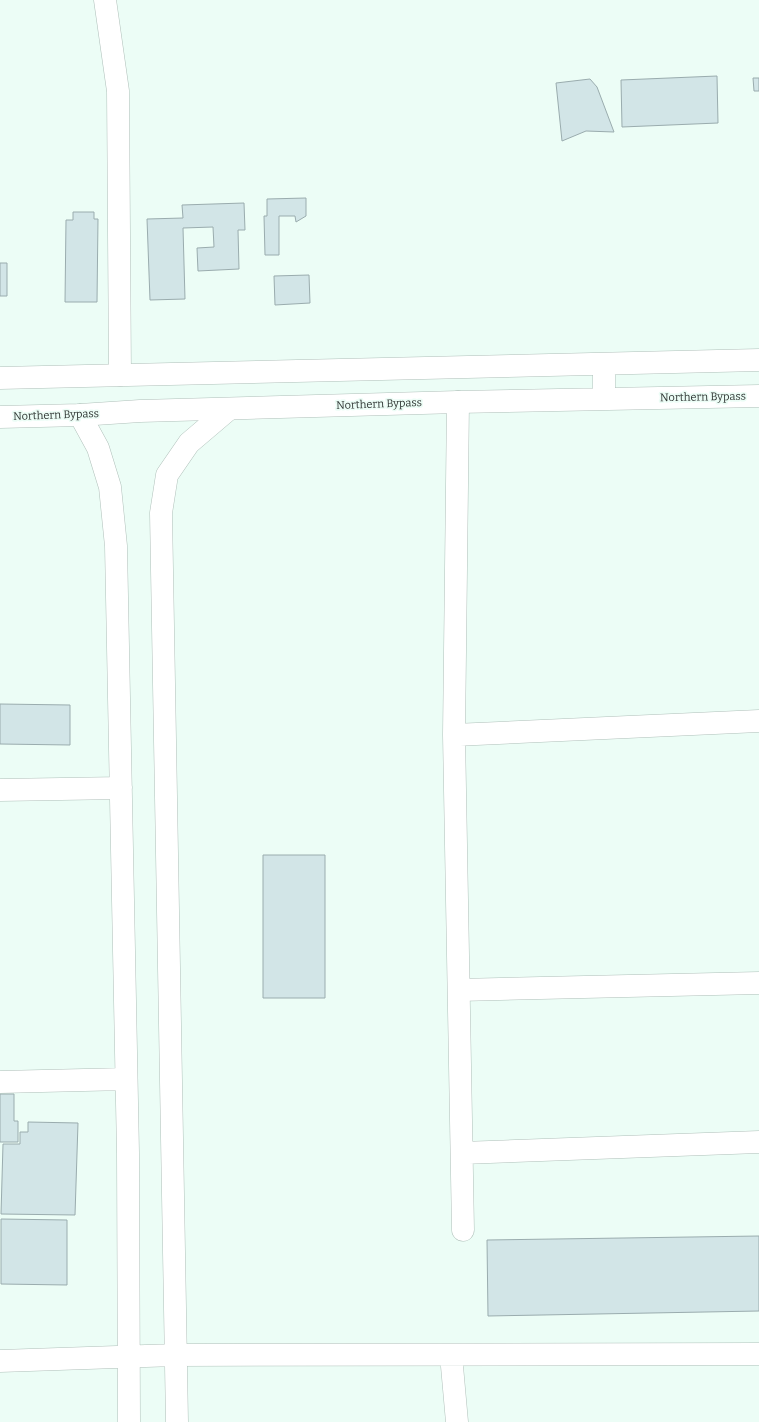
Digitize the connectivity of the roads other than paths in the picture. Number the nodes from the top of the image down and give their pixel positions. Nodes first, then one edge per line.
1 (105, 0) edge
2 (759, 360) edge
3 (604, 364) junction
4 (120, 375) junction
5 (0, 378) edge
6 (759, 396) edge
7 (604, 399) junction
8 (458, 402) junction
9 (229, 409) junction
10 (80, 415) junction
11 (0, 417) edge
12 (759, 721) edge
13 (454, 735) junction
14 (121, 788) junction
15 (0, 790) edge
16 (759, 984) edge
17 (459, 990) junction
18 (126, 1079) junction
19 (0, 1082) edge
20 (759, 1142) edge
21 (462, 1153) junction
22 (463, 1230) dead end
23 (759, 1354) edge
24 (175, 1355) junction
25 (451, 1355) junction
26 (129, 1358) junction
27 (0, 1361) edge
28 (129, 1422) edge
29 (177, 1422) edge
30 (457, 1422) edge

1 - 4 street
2 - 3 street
3 - 4 street
3 - 7 street
4 - 5 street
6 - 7 street, Northern Bypass
7 - 8 street, Northern Bypass
8 - 9 street, Northern Bypass
8 - 13 street
9 - 10 street, Northern Bypass
9 - 24 street
10 - 11 street, Northern Bypass
10 - 14 street
12 - 13 street
13 - 17 street
14 - 15 street
14 - 18 street
16 - 17 street
17 - 21 street
18 - 19 street
18 - 26 street
20 - 21 street
21 - 22 street
23 - 25 street
24 - 25 street
24 - 26 street
24 - 29 street
25 - 30 street
26 - 27 street
26 - 28 street

